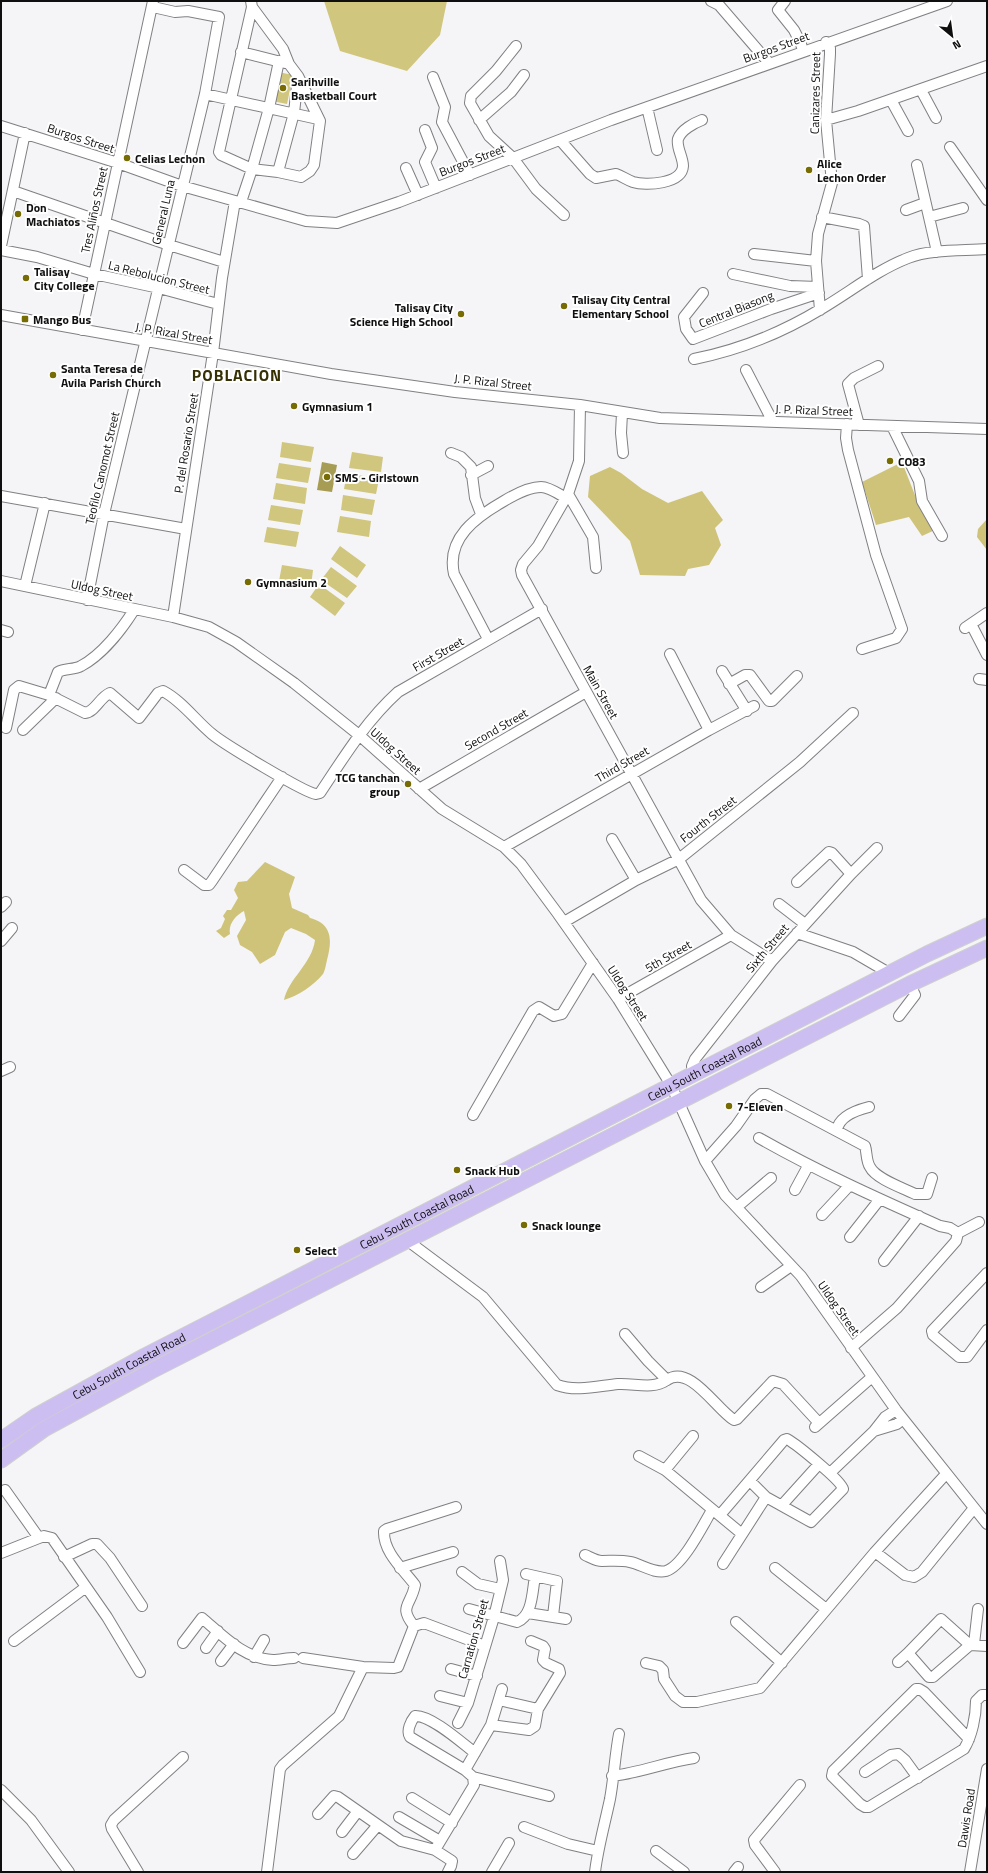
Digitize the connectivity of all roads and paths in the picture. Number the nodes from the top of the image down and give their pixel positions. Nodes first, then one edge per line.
1 (711, 1) edge
2 (785, 1) edge
3 (947, 1) edge
4 (153, 4) edge
5 (252, 4) edge
6 (826, 42) junction
7 (516, 46) dead end
8 (803, 51) junction
9 (241, 52) junction
10 (279, 61) junction
11 (769, 63) junction
12 (289, 64) junction
13 (987, 66) edge
14 (524, 75) dead end
15 (298, 76) junction
16 (433, 77) dead end
17 (921, 90) junction
18 (205, 94) junction
19 (230, 99) junction
20 (891, 100) junction
21 (647, 107) junction
22 (269, 108) junction
23 (294, 113) junction
24 (936, 118) dead end
25 (318, 119) junction
26 (479, 120) junction
27 (702, 120) dead end
28 (826, 120) junction
29 (1, 126) edge
30 (425, 130) dead end
31 (908, 132) dead end
32 (25, 133) junction
33 (560, 140) junction
34 (950, 147) dead end
35 (657, 150) dead end
36 (513, 158) junction
37 (118, 163) junction
38 (917, 165) dead end
39 (406, 168) dead end
40 (252, 170) junction
41 (278, 172) junction
42 (470, 175) junction
43 (182, 186) junction
44 (436, 188) junction
45 (12, 190) junction
46 (418, 195) junction
47 (987, 200) edge
48 (238, 201) junction
49 (925, 203) junction
50 (964, 208) dead end
51 (906, 210) dead end
52 (564, 215) dead end
53 (822, 217) junction
54 (929, 217) junction
55 (104, 223) junction
56 (169, 245) junction
57 (1, 246) edge
58 (987, 249) edge
59 (1, 250) edge
60 (937, 252) junction
61 (754, 254) dead end
62 (816, 260) junction
63 (224, 262) junction
64 (94, 274) junction
65 (733, 274) dead end
66 (868, 280) junction
67 (159, 288) junction
68 (819, 290) junction
69 (702, 292) dead end
70 (218, 304) junction
71 (820, 310) junction
72 (1, 315) edge
73 (82, 330) junction
74 (146, 342) junction
75 (213, 353) junction
76 (694, 359) dead end
77 (878, 366) dead end
78 (746, 370) dead end
79 (580, 405) junction
80 (622, 413) junction
81 (772, 422) junction
82 (847, 424) junction
83 (859, 425) junction
84 (892, 426) junction
85 (987, 429) edge
86 (451, 453) dead end
87 (623, 453) dead end
88 (488, 466) dead end
89 (471, 475) junction
90 (1, 496) edge
91 (567, 496) junction
92 (45, 503) junction
93 (104, 514) junction
94 (481, 514) junction
95 (186, 529) junction
96 (942, 536) dead end
97 (596, 568) dead end
98 (1, 581) edge
99 (26, 586) junction
100 (87, 600) junction
101 (542, 609) junction
102 (134, 610) junction
103 (987, 613) edge
104 (173, 617) junction
105 (488, 640) junction
106 (862, 649) dead end
107 (670, 654) dead end
108 (987, 655) edge
109 (722, 671) dead end
110 (797, 676) dead end
111 (728, 684) junction
112 (586, 692) junction
113 (53, 697) junction
114 (853, 713) dead end
115 (6, 728) dead end
116 (23, 730) dead end
117 (709, 730) junction
118 (359, 735) junction
119 (632, 773) junction
120 (282, 777) junction
121 (419, 789) junction
122 (612, 839) dead end
123 (504, 847) junction
124 (877, 848) dead end
125 (679, 859) junction
126 (184, 870) dead end
127 (851, 874) junction
128 (636, 880) junction
129 (797, 882) dead end
130 (779, 904) dead end
131 (564, 922) junction
132 (805, 924) junction
133 (987, 926) edge
134 (12, 928) dead end
135 (797, 933) junction
136 (731, 935) junction
137 (1, 941) edge
138 (987, 948) edge
139 (772, 961) junction
140 (593, 963) junction
141 (889, 973) junction
142 (910, 984) junction
143 (618, 999) junction
144 (899, 1016) dead end
145 (693, 1074) junction
146 (671, 1085) junction
147 (679, 1101) junction
148 (869, 1107) dead end
149 (473, 1115) dead end
150 (837, 1130) junction
151 (759, 1138) dead end
152 (705, 1161) junction
153 (808, 1166) junction
154 (771, 1178) dead end
155 (932, 1178) dead end
156 (849, 1186) junction
157 (795, 1190) dead end
158 (880, 1199) junction
159 (737, 1207) junction
160 (822, 1216) dead end
161 (919, 1216) junction
162 (979, 1222) dead end
163 (958, 1233) junction
164 (850, 1237) dead end
165 (408, 1241) junction
166 (884, 1261) dead end
167 (791, 1266) junction
168 (987, 1273) edge
169 (761, 1286) dead end
170 (987, 1330) edge
171 (625, 1334) dead end
172 (851, 1348) junction
173 (872, 1376) junction
174 (667, 1380) junction
175 (896, 1410) junction
176 (903, 1419) junction
177 (874, 1431) junction
178 (693, 1436) dead end
179 (1, 1440) edge
180 (639, 1456) dead end
181 (1, 1460) edge
182 (819, 1464) junction
183 (665, 1470) junction
184 (830, 1473) junction
185 (946, 1474) junction
186 (750, 1481) junction
187 (5, 1490) dead end
188 (766, 1496) junction
189 (782, 1505) junction
190 (456, 1508) dead end
191 (974, 1508) junction
192 (716, 1513) junction
193 (987, 1524) edge
194 (742, 1534) junction
195 (40, 1538) junction
196 (453, 1552) dead end
197 (875, 1552) junction
198 (1, 1553) edge
199 (585, 1555) dead end
200 (64, 1557) junction
201 (500, 1561) dead end
202 (723, 1564) dead end
203 (400, 1568) junction
204 (775, 1568) dead end
205 (462, 1572) dead end
206 (86, 1587) junction
207 (500, 1590) junction
208 (142, 1606) dead end
209 (469, 1609) dead end
210 (826, 1609) junction
211 (978, 1609) dead end
212 (528, 1612) junction
213 (553, 1616) junction
214 (494, 1617) junction
215 (566, 1619) dead end
216 (736, 1622) dead end
217 (414, 1626) junction
218 (218, 1631) junction
219 (264, 1640) dead end
220 (14, 1641) dead end
221 (531, 1641) dead end
222 (183, 1643) dead end
223 (234, 1644) junction
224 (972, 1645) junction
225 (485, 1646) junction
226 (987, 1646) edge
227 (206, 1648) dead end
228 (908, 1653) junction
229 (254, 1657) junction
230 (220, 1661) dead end
231 (898, 1662) dead end
232 (646, 1663) dead end
233 (782, 1663) junction
234 (363, 1667) junction
235 (451, 1670) dead end
236 (140, 1672) dead end
237 (477, 1676) junction
238 (502, 1689) dead end
239 (987, 1695) edge
240 (440, 1696) dead end
241 (499, 1700) junction
242 (468, 1703) junction
243 (538, 1709) junction
244 (458, 1723) dead end
245 (491, 1725) junction
246 (619, 1734) dead end
247 (969, 1739) junction
248 (475, 1753) junction
249 (183, 1757) dead end
250 (694, 1758) dead end
251 (987, 1769) edge
252 (465, 1770) junction
253 (865, 1772) dead end
254 (612, 1776) junction
255 (918, 1778) junction
256 (474, 1781) junction
257 (800, 1785) dead end
258 (1, 1790) edge
259 (549, 1796) dead end
260 (412, 1798) dead end
261 (358, 1811) junction
262 (318, 1814) dead end
263 (399, 1817) dead end
264 (452, 1823) junction
265 (378, 1825) junction
266 (524, 1827) dead end
267 (342, 1832) dead end
268 (509, 1843) dead end
269 (438, 1846) junction
270 (598, 1851) junction
271 (656, 1851) dead end
272 (353, 1854) dead end
273 (69, 1872) edge
274 (138, 1872) edge
275 (267, 1872) edge
276 (448, 1872) edge
277 (492, 1872) edge
278 (595, 1872) edge
279 (684, 1872) edge
280 (775, 1872) edge
281 (970, 1872) edge

1 - 11 street
2 - 8 street
3 - 6 street, Burgos Street
4 - 18 street, General Luna
4 - 37 street, Tres Aliños Street
5 - 9 street
5 - 12 street
6 - 8 street, Burgos Street
6 - 28 street, Canizares Street
7 - 26 street
8 - 11 street, Burgos Street
9 - 10 street
9 - 19 street
10 - 12 street
10 - 22 street, P. del Rosario Street
11 - 21 street, Burgos Street
12 - 15 street
13 - 17 street
14 - 26 street
15 - 23 street
15 - 25 street
16 - 42 street
17 - 20 street
17 - 24 street
18 - 19 street
18 - 43 street, General Luna
19 - 22 street
19 - 40 street
20 - 28 street
20 - 31 street
21 - 33 street, Burgos Street
21 - 35 street
22 - 23 street
22 - 40 street, P. del Rosario Street
23 - 25 street
23 - 41 street
25 - 41 street
26 - 36 street
27 - 33 street
28 - 53 street, Canizares Street
29 - 32 street, Burgos Street
30 - 44 street
32 - 37 street, Burgos Street
32 - 45 street
33 - 36 street, Burgos Street
34 - 47 street
36 - 42 street, Burgos Street
36 - 52 street
37 - 43 street, Burgos Street
37 - 55 street, Tres Aliños Street
38 - 49 street
39 - 46 street
40 - 41 street
40 - 48 street, P. del Rosario Street
42 - 44 street, Burgos Street
43 - 48 street, Burgos Street
43 - 56 street, General Luna
44 - 46 street, Burgos Street
45 - 55 street
45 - 57 street
46 - 48 street, Burgos Street
48 - 63 street, P. del Rosario Street
49 - 51 street
49 - 54 street
50 - 54 street
53 - 62 street, Canizares Street
53 - 66 street
54 - 60 street
55 - 56 street
55 - 64 street, Tres Aliños Street
56 - 63 street
56 - 67 street, General Luna
58 - 60 street
59 - 64 street, La Rebolucion Street
60 - 66 street
61 - 62 street
62 - 68 street, Canizares Street
63 - 70 street, P. del Rosario Street
64 - 67 street, La Rebolucion Street
64 - 73 street, Tres Aliños Street
65 - 68 street
66 - 71 street
67 - 70 street, La Rebolucion Street
67 - 74 street, General Luna
68 - 69 street, Central Biasong
68 - 71 street, Canizares Street
70 - 75 street, P. del Rosario Street
71 - 76 street
72 - 73 street, J. P. Rizal Street
73 - 74 street, J. P. Rizal Street
74 - 75 street, J. P. Rizal Street
74 - 93 street, Teofilo Canomot Street
75 - 79 street, J. P. Rizal Street
75 - 95 street, P. del Rosario Street
77 - 83 street
78 - 81 street
79 - 80 street, J. P. Rizal Street
79 - 91 street, Main Street
80 - 81 street, J. P. Rizal Street
80 - 87 street
81 - 82 street, J. P. Rizal Street
82 - 83 street, J. P. Rizal Street
82 - 106 street
83 - 84 street, J. P. Rizal Street
84 - 85 street, J. P. Rizal Street
84 - 96 street
86 - 89 street
88 - 89 street
89 - 94 street
90 - 92 street
91 - 94 street
91 - 97 street
91 - 101 street, Main Street
92 - 93 street
92 - 99 street
93 - 95 street
93 - 100 street, Teofilo Canomot Street
94 - 105 street
95 - 104 street, P. del Rosario Street
98 - 99 street, Uldog Street
99 - 100 street, Uldog Street
100 - 102 street, Uldog Street
101 - 105 street, First Street
101 - 112 street, Main Street
102 - 104 street, Uldog Street
102 - 113 street
103 - 108 street
104 - 118 street, Uldog Street
105 - 118 street, First Street
107 - 117 street
109 - 111 street
110 - 111 street
111 - 117 street, Third Street
112 - 119 street, Main Street
112 - 121 street, Second Street
113 - 115 street
113 - 116 street
113 - 120 street, First Street
114 - 125 street, Fourth Street
117 - 119 street, Third Street
118 - 120 street, First Street
118 - 121 street, Uldog Street
119 - 123 street, Third Street
119 - 125 street, Main Street
120 - 126 street
121 - 123 street, Uldog Street
122 - 128 street
123 - 131 street, Uldog Street
124 - 127 street, Sixth Street
125 - 128 street, Fourth Street
125 - 136 street, Main Street
127 - 129 street
127 - 132 street, Sixth Street
128 - 131 street, Fourth Street
130 - 132 street
131 - 140 street, Uldog Street
132 - 135 street, Sixth Street
133 - 141 highway, Cebu South Coastal Road
134 - 137 street
135 - 139 street, Sixth Street
135 - 141 street
136 - 139 street, Main Street
136 - 143 street, 5th Street
138 - 142 highway, Cebu South Coastal Road
139 - 145 street, Sixth Street
140 - 143 street, Uldog Street
140 - 149 street
141 - 145 highway, Cebu South Coastal Road
142 - 144 street
142 - 147 highway, Cebu South Coastal Road
143 - 146 street, Uldog Street
145 - 146 highway, Cebu South Coastal Road
146 - 147 street, Uldog Street
146 - 179 highway, Cebu South Coastal Road
147 - 152 street, Uldog Street
147 - 165 highway, Cebu South Coastal Road
148 - 150 street
150 - 152 street
150 - 155 street
151 - 153 street
152 - 159 street, Uldog Street
153 - 156 street
153 - 157 street
154 - 159 street
156 - 158 street
156 - 160 street
158 - 161 street
158 - 164 street
159 - 167 street, Uldog Street
161 - 163 street
161 - 166 street
162 - 163 street
163 - 172 street
165 - 174 street
165 - 181 highway, Cebu South Coastal Road
167 - 169 street
167 - 172 street, Uldog Street
168 - 170 street
171 - 174 street
172 - 173 street, Uldog Street
173 - 174 street
173 - 175 street, Uldog Street
175 - 176 street, Uldog Street
175 - 177 street
176 - 177 street
176 - 185 street, Uldog Street
177 - 184 street
178 - 183 street
180 - 183 street
182 - 184 street
182 - 186 street
182 - 189 street
183 - 192 street
184 - 189 street
185 - 191 street, Uldog Street
185 - 197 street
186 - 188 street
186 - 192 street
187 - 195 street
188 - 189 street
188 - 194 street
190 - 203 street
191 - 193 street, Uldog Street
191 - 197 street
192 - 194 street
192 - 199 street
194 - 202 street
195 - 198 street
195 - 200 street
196 - 203 street
197 - 210 street
200 - 206 street
200 - 208 street
201 - 207 street, Carnation Street
203 - 217 street
204 - 210 street
205 - 207 street
206 - 220 street
206 - 236 street
207 - 214 street, Carnation Street
209 - 214 street
210 - 233 street
211 - 224 street
212 - 213 street
212 - 213 street
212 - 214 street
213 - 215 street
214 - 225 street, Carnation Street
216 - 233 street
217 - 225 street
217 - 234 street
218 - 222 street
218 - 223 street
218 - 227 street
219 - 229 street
221 - 243 street
223 - 229 street
223 - 230 street
224 - 226 street
224 - 228 street
224 - 228 street
225 - 237 street, Carnation Street
228 - 231 street
229 - 234 street
232 - 233 street
234 - 275 street
235 - 237 street
237 - 242 street, Carnation Street
238 - 241 street
239 - 247 street
240 - 242 street
241 - 243 street
241 - 245 street
242 - 244 street, Carnation Street
243 - 245 street
245 - 248 street
246 - 254 street
247 - 255 street
247 - 255 street
248 - 252 street
248 - 252 street
249 - 274 street
250 - 254 street
251 - 281 street, Dawis Road
252 - 256 street
253 - 255 street
254 - 270 street
256 - 259 street
256 - 264 street
257 - 280 street
258 - 273 street
260 - 264 street
261 - 262 street
261 - 265 street
261 - 267 street
263 - 269 street
264 - 269 street
265 - 269 street
265 - 272 street
266 - 270 street
268 - 277 street
269 - 276 street
270 - 278 street
271 - 279 street

